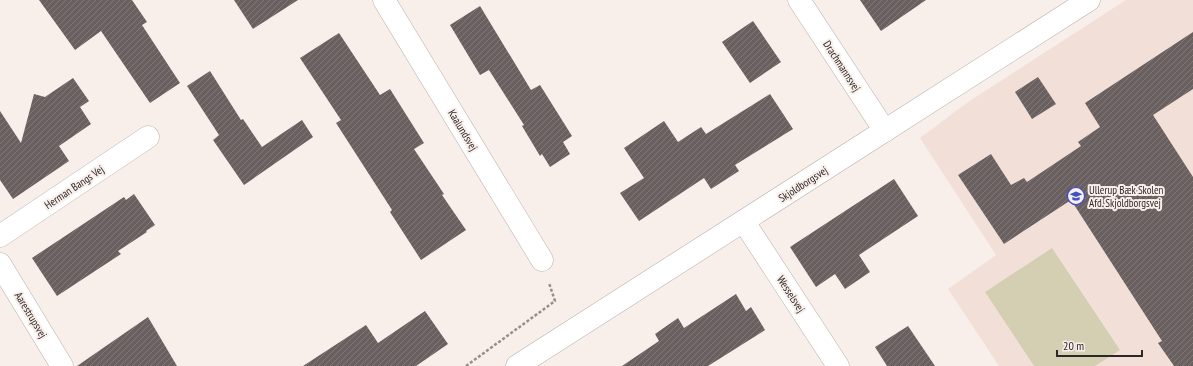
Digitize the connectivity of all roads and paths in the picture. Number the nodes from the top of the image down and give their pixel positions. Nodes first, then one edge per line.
1 (384, 0) edge
2 (799, 0) edge
3 (1089, 0) edge
4 (885, 131) junction
5 (148, 137) dead end
6 (744, 222) junction
7 (0, 236) edge
8 (542, 260) dead end
9 (0, 264) edge
10 (555, 301) dead end
11 (62, 366) edge
12 (466, 366) edge
13 (517, 366) edge
14 (838, 366) edge

1 - 8 street, Kaalundsvej
2 - 4 street, Drachmannsvej
3 - 4 street, Skjoldborgsvej
4 - 6 street, Skjoldborgsvej
5 - 7 street, Herman Bangs Vej
6 - 13 street, Skjoldborgsvej
6 - 14 street, Wesselsvej
9 - 11 street, Aarestrupsvej
10 - 12 path

